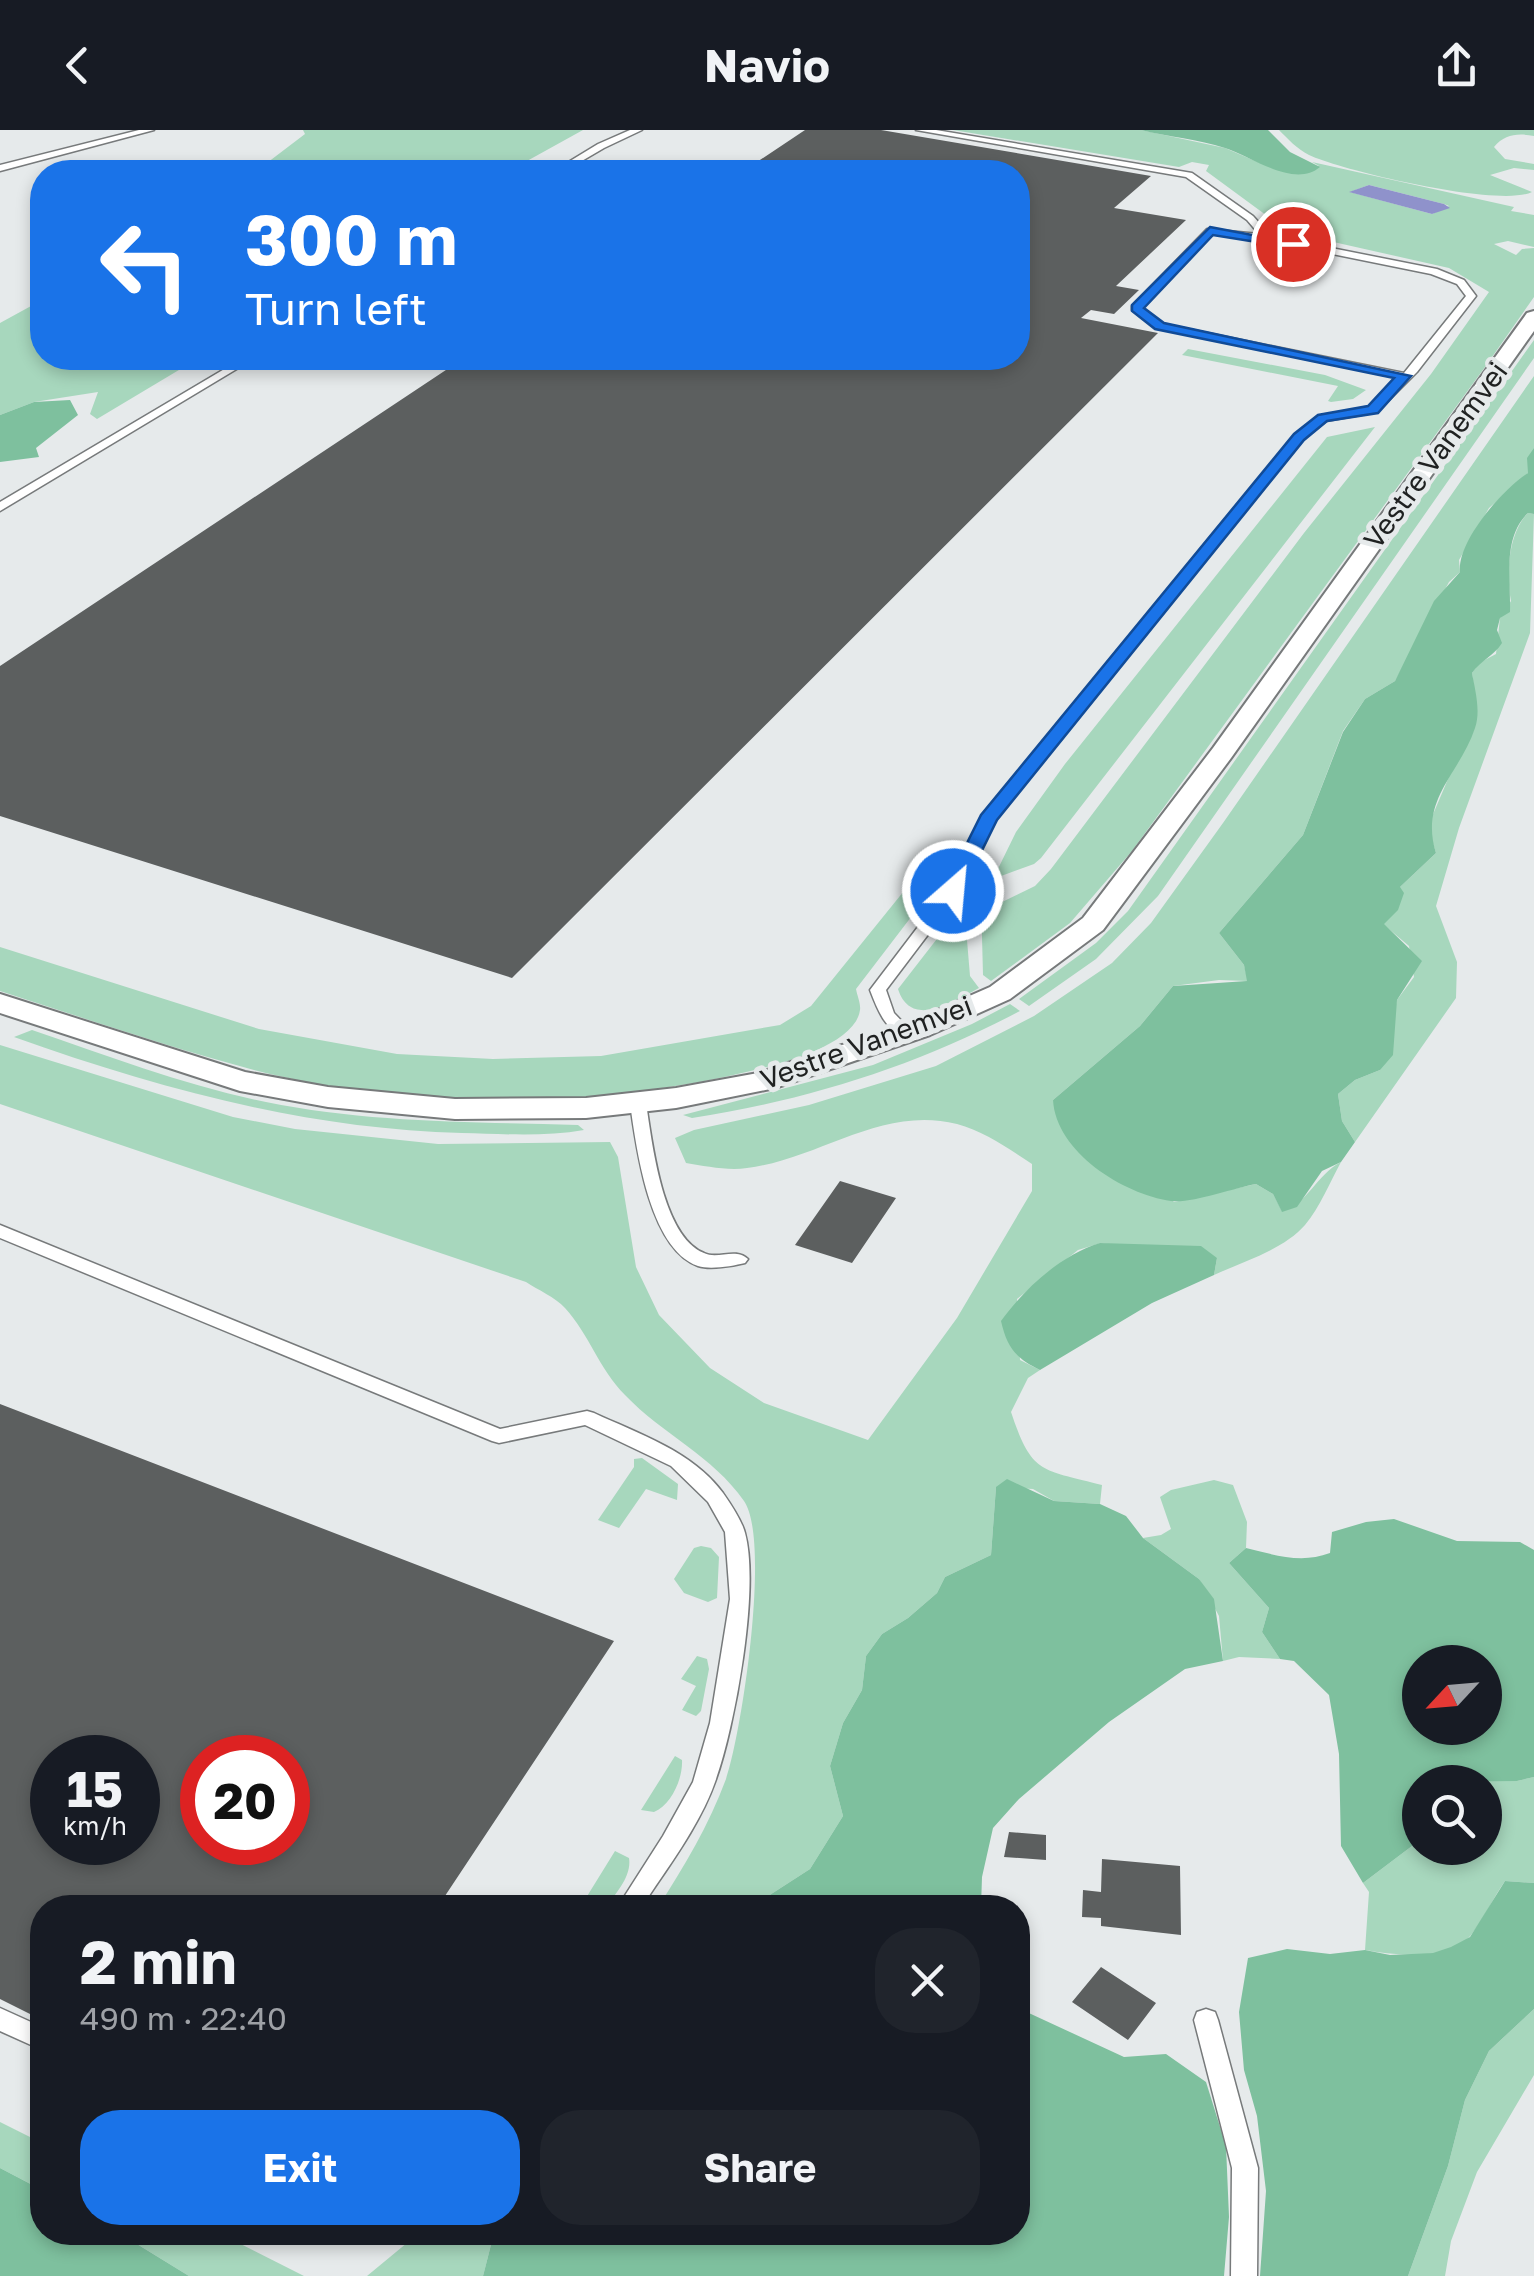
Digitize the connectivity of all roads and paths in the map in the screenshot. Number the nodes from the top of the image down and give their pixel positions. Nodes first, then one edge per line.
1 (150, 130) edge
2 (638, 130) edge
3 (920, 130) edge
4 (30, 160) edge
5 (32, 160) edge
6 (577, 160) edge
7 (0, 168) edge
8 (1268, 238) junction
9 (1534, 317) edge
10 (230, 370) edge
11 (1404, 376) junction
12 (0, 506) edge
13 (0, 1004) edge
14 (906, 1034) junction
15 (638, 1103) junction
16 (0, 1231) edge
17 (739, 1259) dead end
18 (637, 1895) edge
19 (0, 2018) edge
20 (1206, 2020) dead end
21 (30, 2034) edge
22 (1244, 2276) edge

1 - 5 lane
2 - 6 lane
3 - 8 lane
4 - 7 lane
8 - 11 lane
8 - 11 lane
9 - 14 street, Vestre Vanemvei
10 - 12 lane
11 - 14 lane
13 - 15 street, Vestre Vanemvei
14 - 15 street, Vestre Vanemvei
15 - 17 lane
16 - 18 lane
19 - 21 lane
20 - 22 lane

